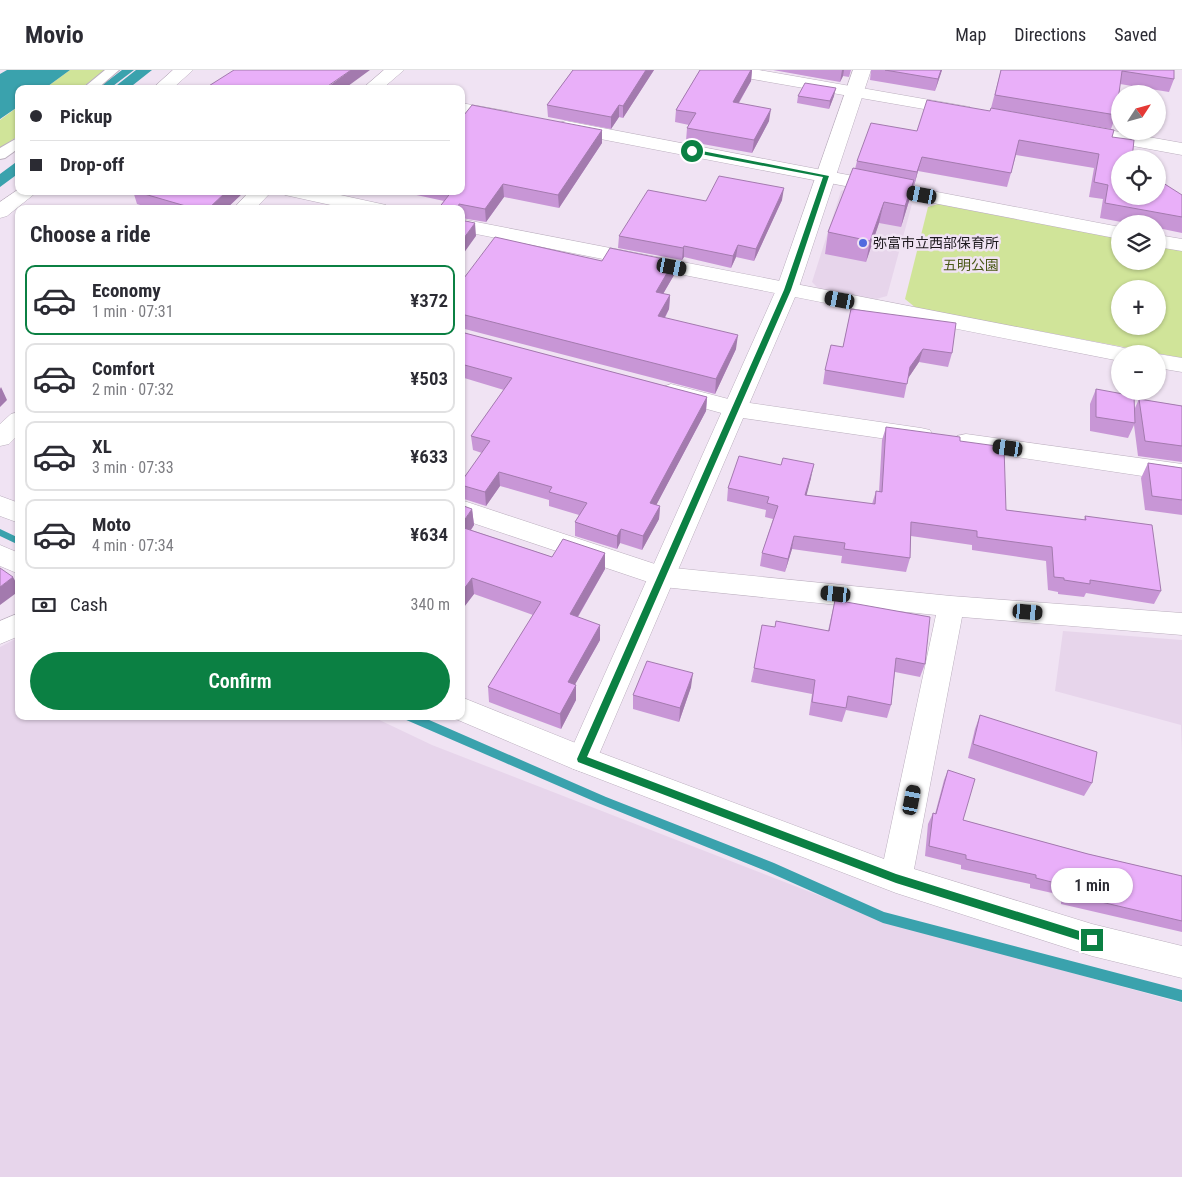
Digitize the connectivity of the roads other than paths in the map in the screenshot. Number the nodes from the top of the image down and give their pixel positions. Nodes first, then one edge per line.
1 (113, 70) edge
2 (184, 70) edge
3 (395, 70) edge
4 (729, 70) edge
5 (862, 70) edge
6 (93, 85) edge
7 (166, 85) edge
8 (376, 85) edge
9 (854, 92) junction
10 (465, 109) edge
11 (980, 113) edge
12 (519, 118) edge
13 (548, 124) edge
14 (1057, 127) edge
15 (15, 144) edge
16 (1182, 148) edge
17 (0, 155) edge
18 (826, 176) junction
19 (23, 195) edge
20 (258, 195) edge
21 (311, 195) edge
22 (248, 205) edge
23 (360, 205) edge
24 (0, 212) edge
25 (465, 226) edge
26 (1111, 231) edge
27 (1166, 243) edge
28 (1182, 246) edge
29 (787, 290) junction
30 (1111, 352) edge
31 (1166, 363) edge
32 (1182, 366) edge
33 (651, 387) edge
34 (736, 409) junction
35 (15, 424) edge
36 (0, 438) edge
37 (1182, 473) edge
38 (0, 505) edge
39 (465, 510) edge
40 (15, 512) edge
41 (0, 555) edge
42 (15, 562) edge
43 (663, 577) junction
44 (951, 606) junction
45 (1182, 624) edge
46 (15, 626) edge
47 (0, 633) edge
48 (465, 710) edge
49 (582, 759) junction
50 (896, 878) junction
51 (1182, 962) edge

1 - 6 lane
2 - 7 street
3 - 8 street
4 - 9 street
5 - 9 street
9 - 11 street
9 - 18 street
10 - 12 street
13 - 18 street
14 - 16 street
15 - 17 lane
18 - 26 street
18 - 29 street
19 - 24 street
20 - 22 street
21 - 23 street
25 - 29 street
27 - 28 street
29 - 30 street
29 - 34 street
31 - 32 street
33 - 34 street
34 - 37 street
34 - 43 street
35 - 36 street
38 - 40 street
39 - 43 street
41 - 42 street
43 - 44 street
43 - 49 street
44 - 45 street
44 - 50 street
46 - 47 street
48 - 49 street
49 - 50 street
50 - 51 street

